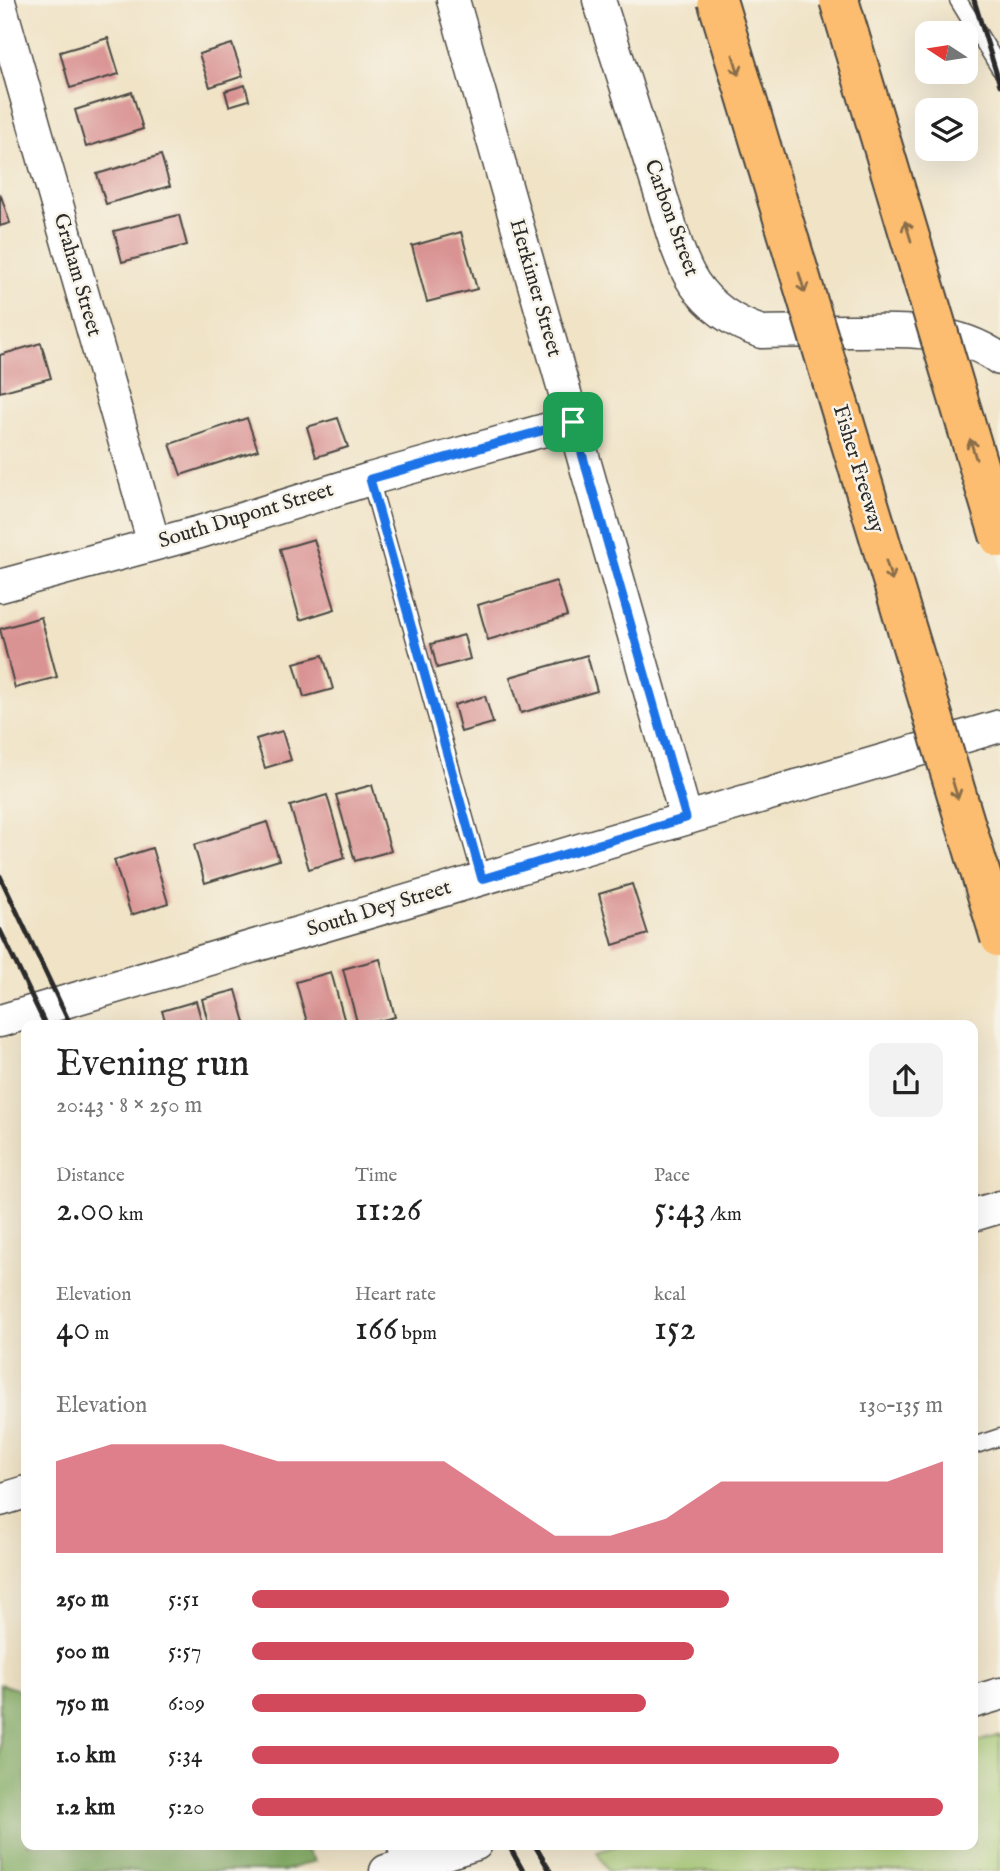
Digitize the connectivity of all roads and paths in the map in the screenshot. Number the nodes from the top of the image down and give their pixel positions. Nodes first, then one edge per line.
1 (453, 0) edge
2 (599, 0) edge
3 (717, 0) edge
4 (839, 0) edge
5 (958, 0) edge
6 (0, 5) edge
7 (1000, 69) edge
8 (1000, 359) edge
9 (573, 422) junction
10 (370, 479) junction
11 (1000, 538) edge
12 (154, 544) junction
13 (0, 586) edge
14 (1000, 726) edge
15 (686, 818) junction
16 (482, 879) junction
17 (1000, 938) edge
18 (0, 1021) edge
19 (1000, 1207) edge
20 (978, 1214) edge
21 (1000, 1437) edge
22 (978, 1444) edge
23 (21, 1494) edge
24 (0, 1500) edge
25 (1000, 1694) edge
26 (978, 1701) edge
27 (445, 1850) edge
28 (394, 1860) edge

1 - 9 street, Herkimer Street
2 - 8 street, Carbon Street
3 -> 17 highway, Fisher Freeway, bridge
11 -> 4 highway, bridge
5 - 7 lane
6 - 12 street, Graham Street
9 - 10 street, South Dupont Street
9 - 15 street, Herkimer Street
10 - 12 street, South Dupont Street
10 - 16 lane
12 - 13 street, South Dupont Street
14 - 15 street, South Dey Street
15 - 16 street, South Dey Street
16 - 18 street, South Dey Street
19 - 20 street
21 - 22 lane
23 - 24 street
25 - 26 street
27 - 28 street

